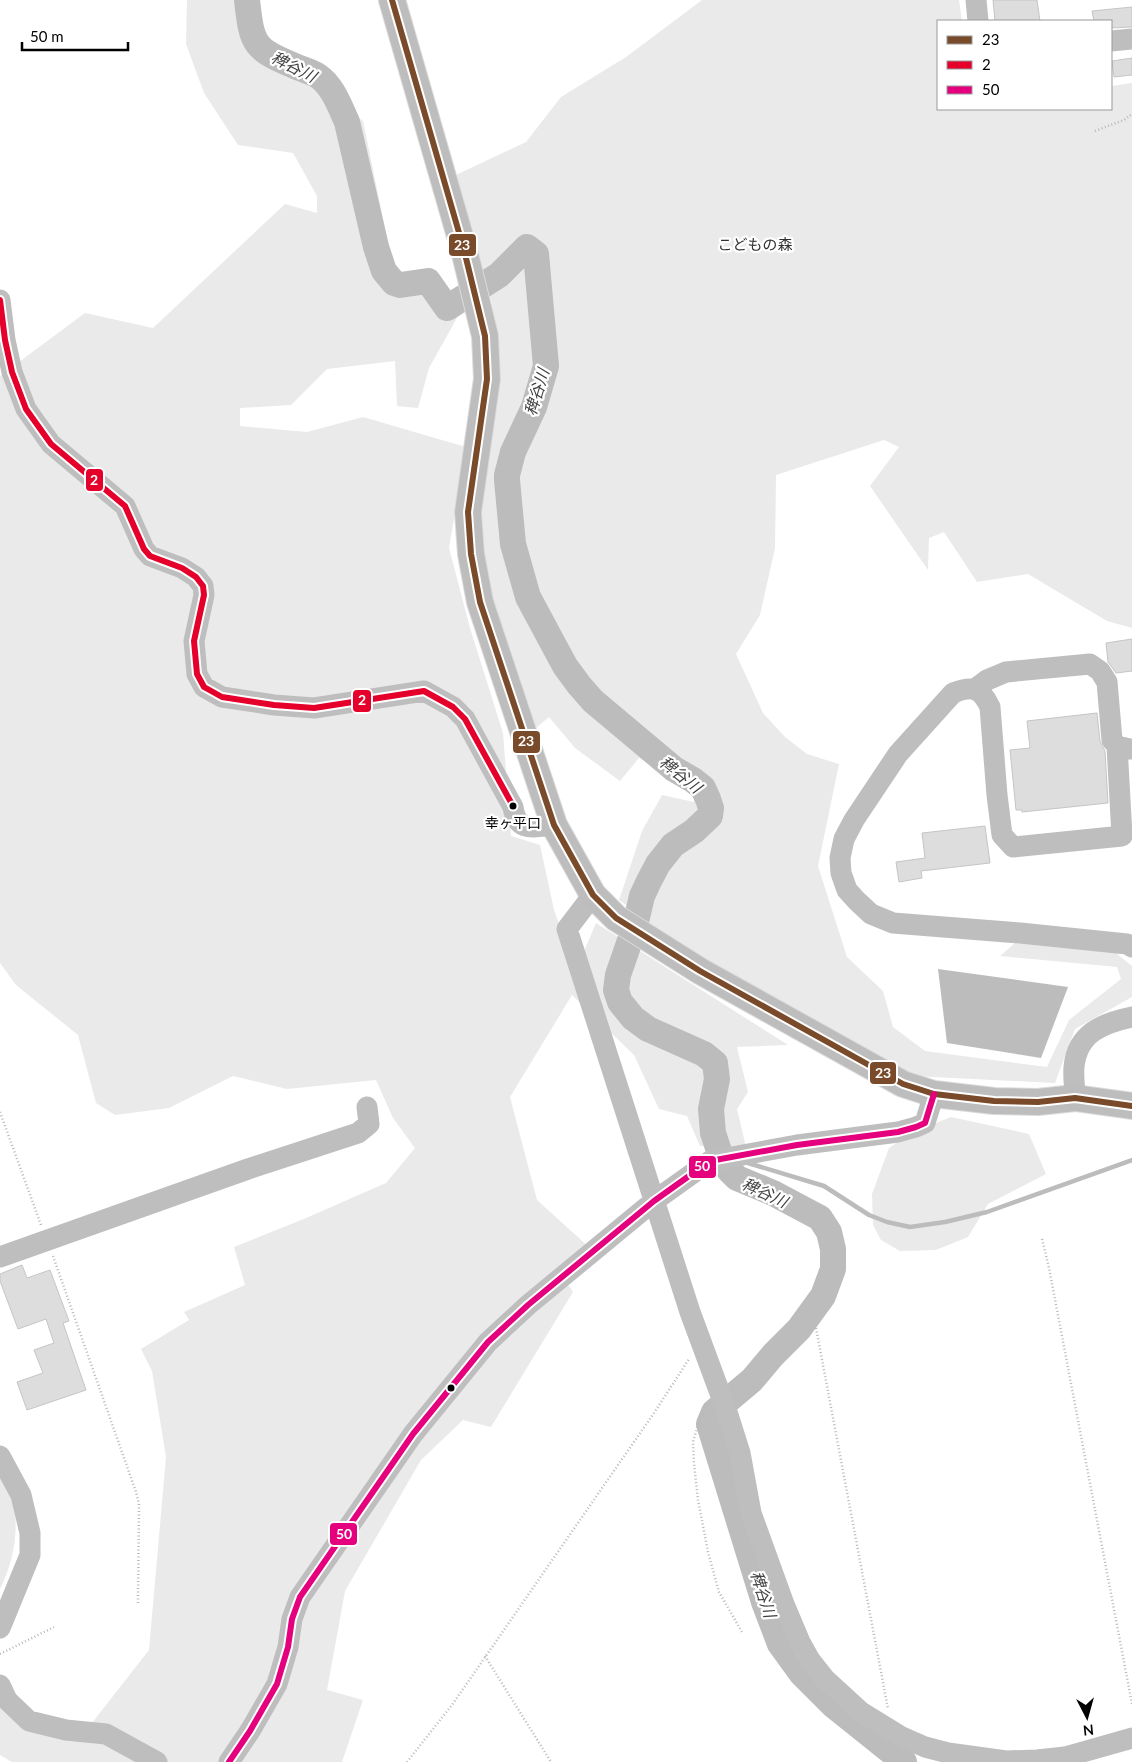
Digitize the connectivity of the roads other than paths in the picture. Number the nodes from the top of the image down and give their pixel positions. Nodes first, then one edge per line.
1 (392, 0) edge
2 (976, 0) edge
3 (978, 20) edge
4 (1132, 38) edge
5 (1112, 41) edge
6 (0, 300) edge
7 (975, 689) junction
8 (1125, 747) edge
9 (554, 825) junction
10 (593, 896) junction
11 (1132, 947) edge
12 (1132, 1017) edge
13 (934, 1094) junction
14 (1075, 1098) junction
15 (1132, 1106) edge
16 (367, 1107) dead end
17 (654, 1201) junction
18 (0, 1257) edge
19 (0, 1456) edge
20 (0, 1628) edge
21 (0, 1685) edge
22 (1132, 1738) edge
23 (157, 1762) edge
24 (229, 1762) edge

1 - 9 main road
2 - 3 street
4 - 5 street
6 - 9 street
7 - 8 street
7 - 8 street
7 - 11 street
9 - 10 main road
10 - 13 main road
10 - 17 street
12 - 14 street
13 - 14 main road
13 - 17 street
14 - 15 main road
16 - 18 street
17 - 22 street
17 - 24 street
19 - 20 street
21 - 23 street

